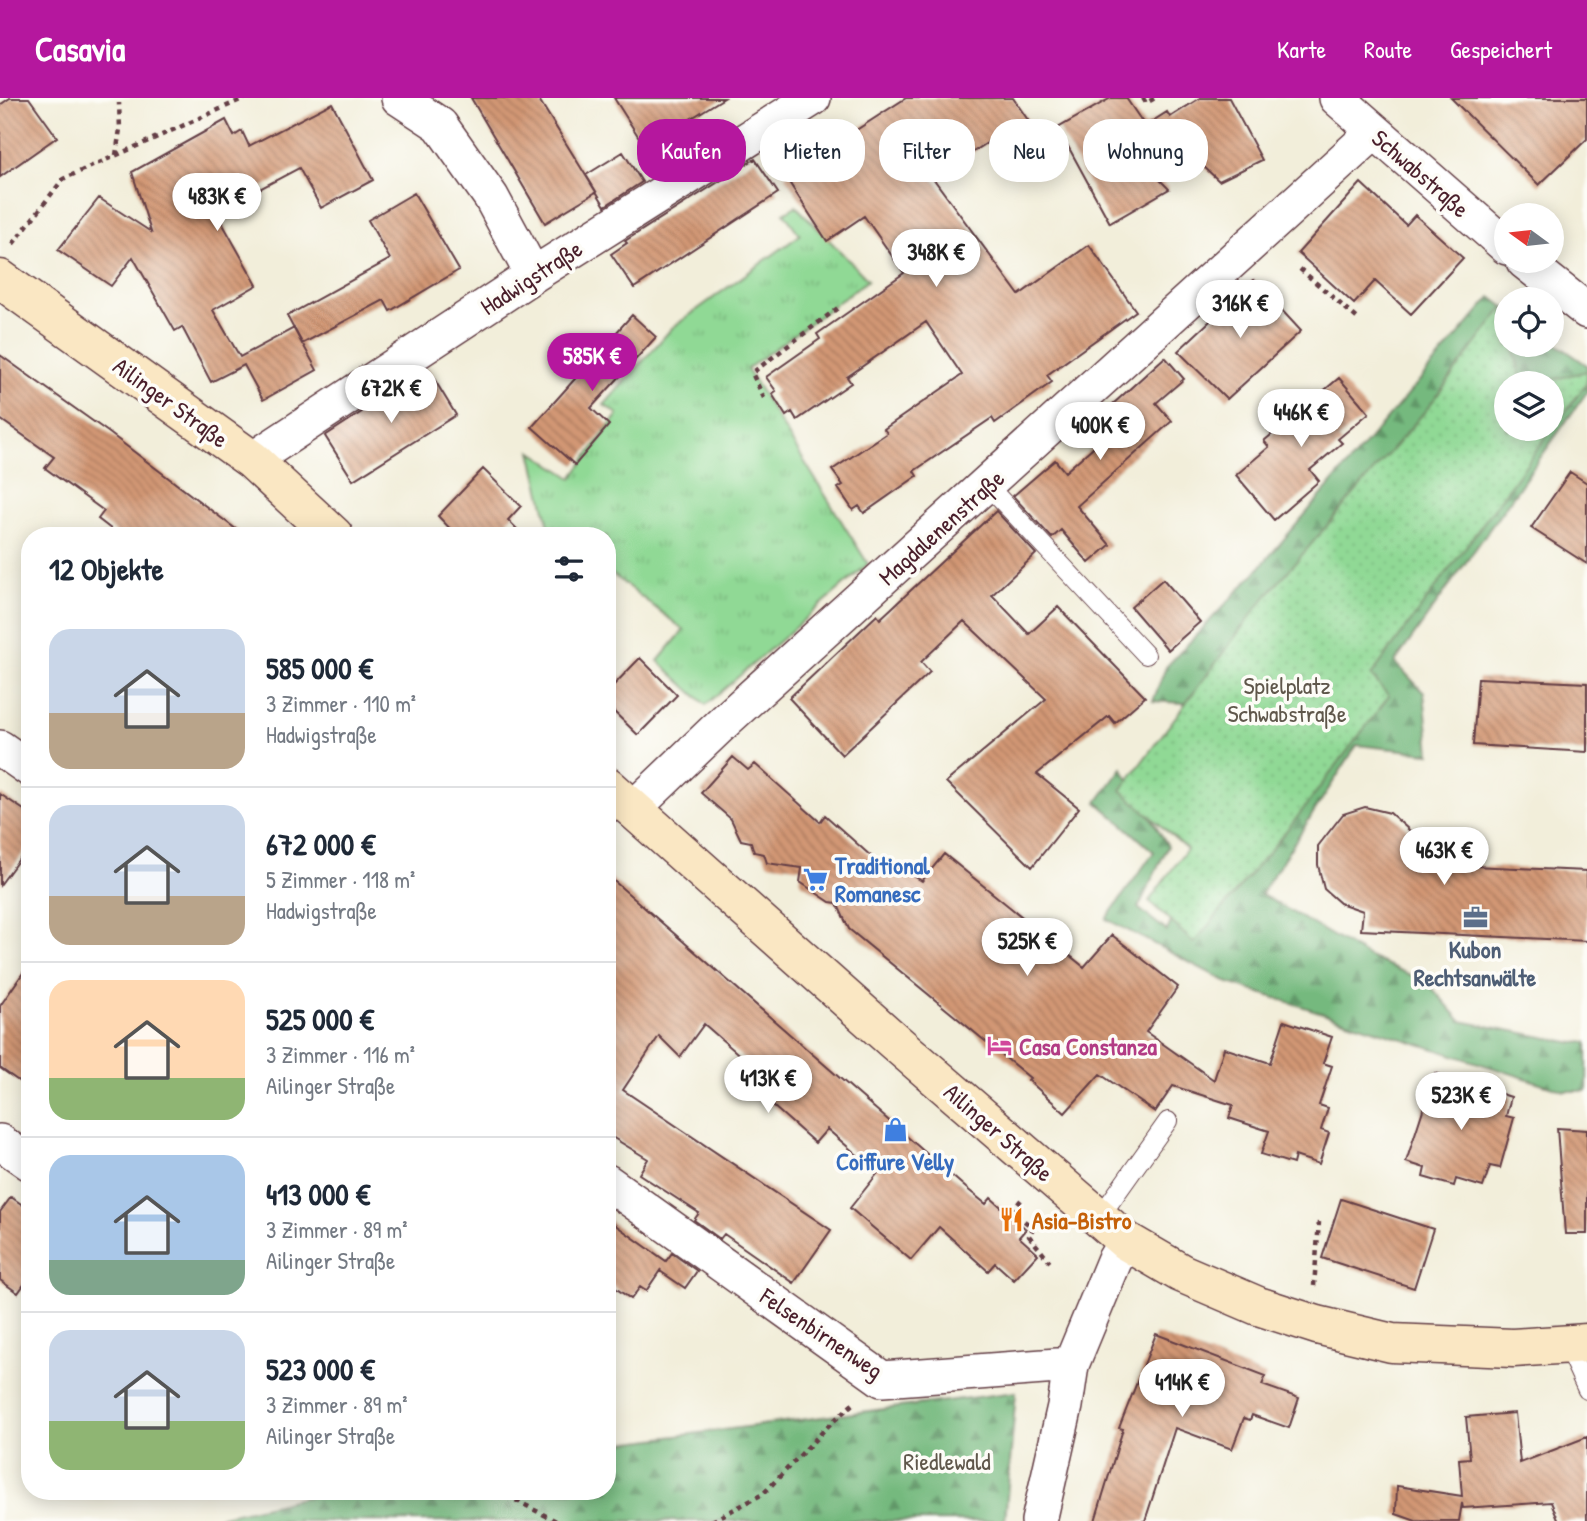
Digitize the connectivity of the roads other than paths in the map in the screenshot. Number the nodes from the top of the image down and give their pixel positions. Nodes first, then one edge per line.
1 (400, 98) edge
2 (813, 98) edge
3 (1337, 98) edge
4 (1374, 132) junction
5 (1494, 236) edge
6 (4, 266) edge
7 (1539, 273) edge
8 (533, 275) junction
9 (1587, 311) edge
10 (252, 460) junction
11 (987, 485) junction
12 (324, 527) edge
13 (1146, 655) dead end
14 (0, 748) edge
15 (21, 763) edge
16 (620, 798) edge
17 (1168, 1121) dead end
18 (616, 1188) edge
19 (1112, 1229) junction
20 (1577, 1343) edge
21 (1071, 1365) junction
22 (1587, 1390) edge
23 (1038, 1521) edge

1 - 8 street
2 - 8 street, Hadwigstraße
3 - 4 street, Schwabstraße
4 - 5 street, Schwabstraße
4 - 11 street, Magdalenenstraße
6 - 10 main road, Ailinger Straße
7 - 9 street
8 - 10 street, Hadwigstraße
10 - 12 main road, Ailinger Straße
11 - 13 lane
11 - 16 street, Magdalenenstraße
14 - 15 street
16 - 19 main road, Ailinger Straße
17 - 19 lane
18 - 21 street, Felsenbirnenweg
19 - 20 main road, Ailinger Straße
19 - 21 street
20 - 22 lane
21 - 23 street

